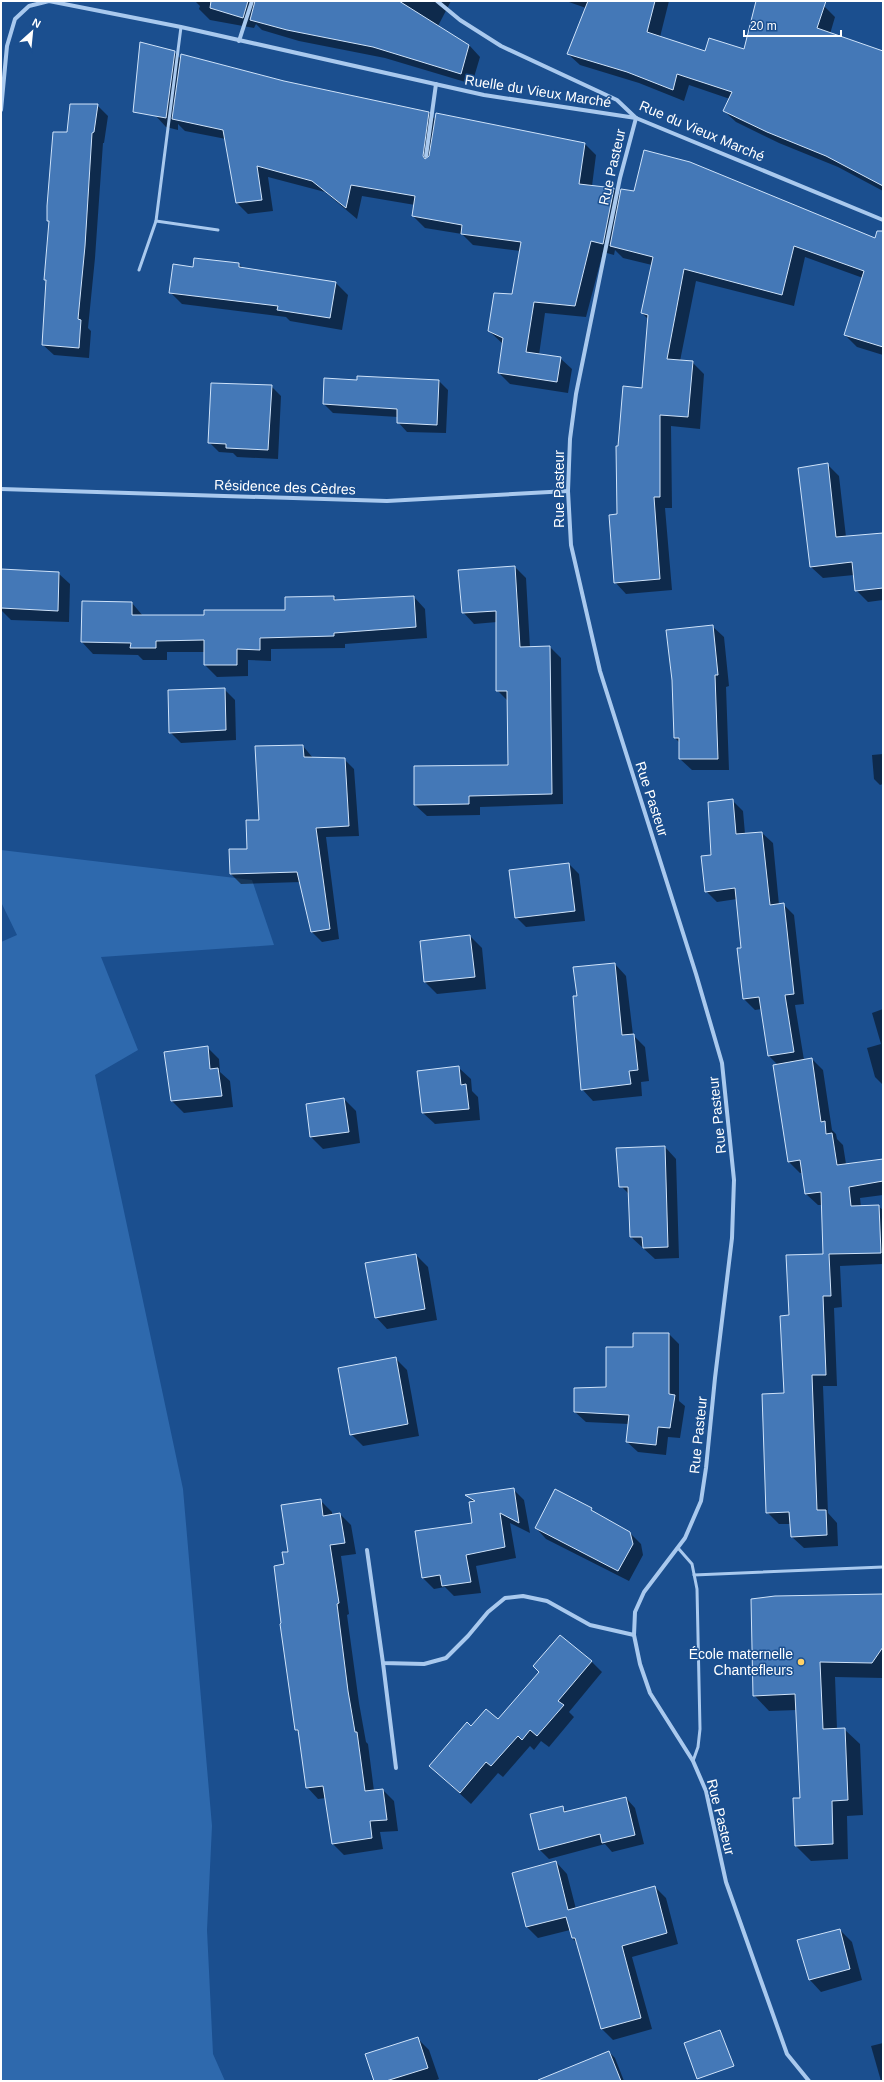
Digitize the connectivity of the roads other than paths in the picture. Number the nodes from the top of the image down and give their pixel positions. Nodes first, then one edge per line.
1 (49, 1) edge
2 (252, 1) edge
3 (437, 1) edge
4 (181, 27) junction
5 (239, 40) junction
6 (436, 84) junction
7 (1, 110) edge
8 (636, 118) junction
9 (426, 156) dead end
10 (156, 220) junction
11 (883, 220) edge
12 (218, 230) dead end
13 (140, 270) dead end
14 (1, 489) edge
15 (568, 491) junction
16 (678, 1548) junction
17 (367, 1550) dead end
18 (883, 1567) edge
19 (694, 1575) junction
20 (634, 1635) junction
21 (383, 1663) junction
22 (693, 1761) junction
23 (396, 1768) dead end
24 (809, 2081) edge

1 - 4 street, Ruelle du Vieux Marché
1 - 7 street
2 - 5 street
3 - 8 street, Rue du Vieux Marché
4 - 5 street, Ruelle du Vieux Marché
4 - 10 lane
5 - 6 street, Ruelle du Vieux Marché
6 - 8 street, Ruelle du Vieux Marché
6 - 9 street
8 - 11 street, Rue du Vieux Marché
8 - 15 street, Rue Pasteur
10 - 12 lane
10 - 13 lane
14 - 15 street, Résidence des Cèdres
15 - 16 street, Rue Pasteur
16 - 19 lane
16 - 20 street, Rue Pasteur
17 - 21 street
18 - 19 lane
19 - 22 lane
20 - 21 street
20 - 22 street, Rue Pasteur
21 - 23 street
22 - 24 street, Rue Pasteur

